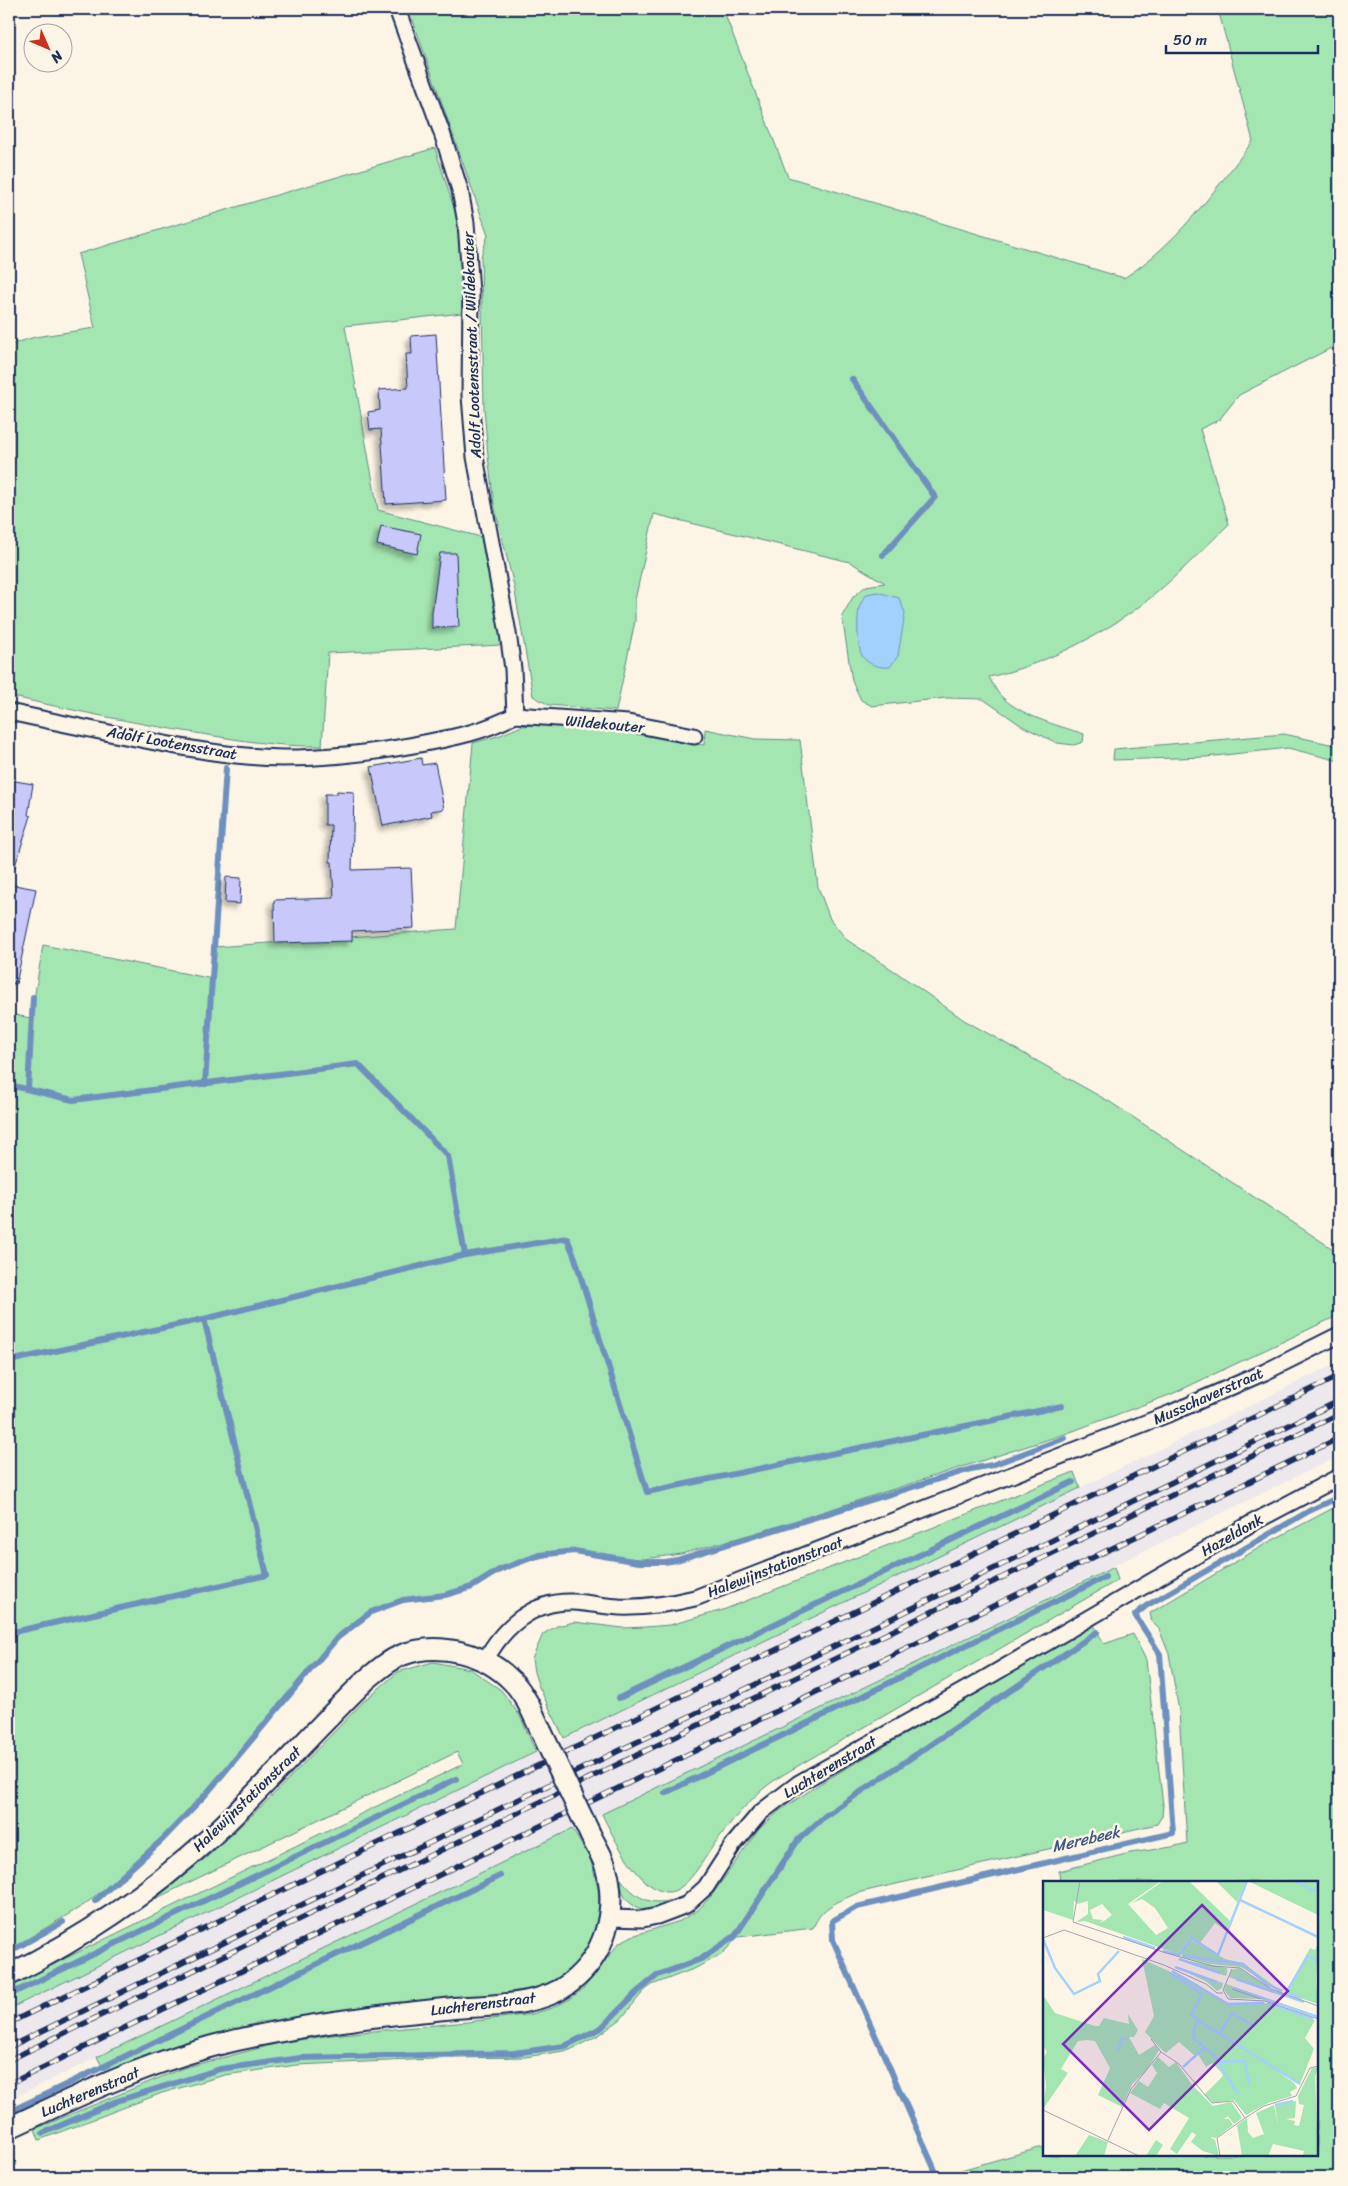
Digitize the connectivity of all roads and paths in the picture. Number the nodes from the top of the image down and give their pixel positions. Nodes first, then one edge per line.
1 (397, 9) edge
2 (9, 712) edge
3 (515, 714) junction
4 (694, 736) dead end
5 (1339, 1335) edge
6 (1075, 1451) joint
7 (1339, 1477) edge
8 (1128, 1596) joint
9 (485, 1660) junction
10 (610, 1918) junction
11 (9, 1975) edge
12 (9, 2128) edge

1 - 3 street, Adolf Lootensstraat / Wildekouter
2 - 3 street, Adolf Lootensstraat
3 - 4 street, Wildekouter
5 - 6 street, Musschaverstraat
6 - 9 street, Halewijnstationstraat
7 - 8 street, Hazeldonk
8 - 10 street, Luchterenstraat
9 - 10 street, Halewijnstationstraat, bridge
9 - 11 street, Halewijnstationstraat
10 - 12 street, Luchterenstraat

